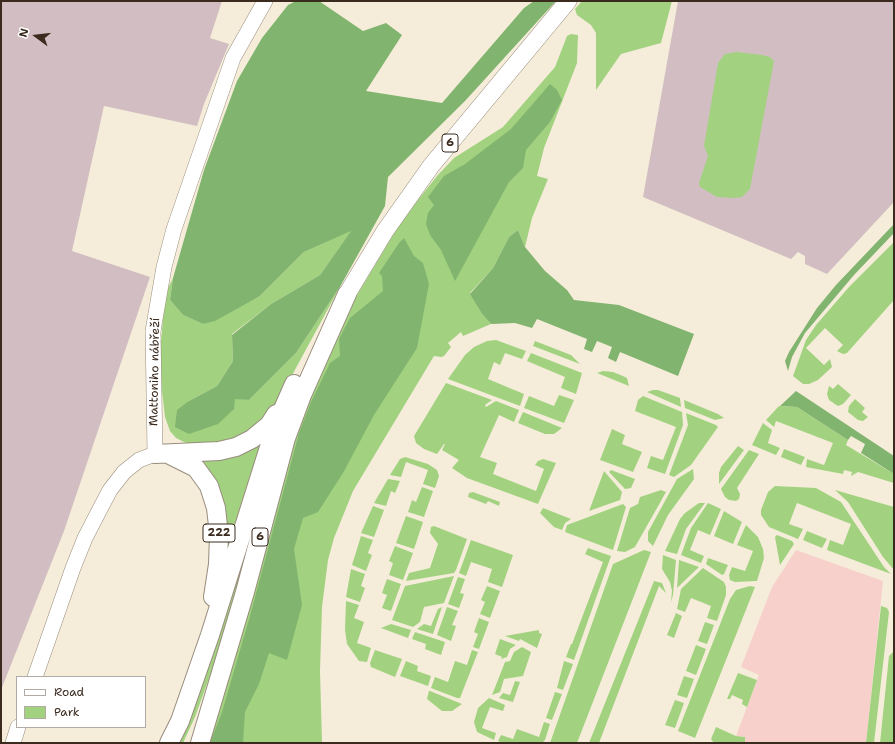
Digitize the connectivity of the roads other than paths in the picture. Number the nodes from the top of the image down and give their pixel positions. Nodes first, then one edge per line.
1 (265, 1) edge
2 (568, 1) edge
3 (347, 294) junction
4 (294, 384) junction
5 (161, 454) junction
6 (210, 636) junction
7 (35, 676) edge
8 (218, 680) junction
9 (18, 728) edge
10 (13, 743) edge
11 (169, 743) edge
12 (193, 743) edge
13 (200, 743) edge

1 - 5 main road, Mattoniho nábřeží
2 - 3 main road, 6
3 - 4 highway, 6
3 - 8 highway, 6
4 - 5 highway
4 - 6 highway, 6
5 - 6 highway, 222
5 - 7 main road
6 - 11 highway, 6
8 - 12 highway, 6
8 - 13 highway
9 - 10 main road

